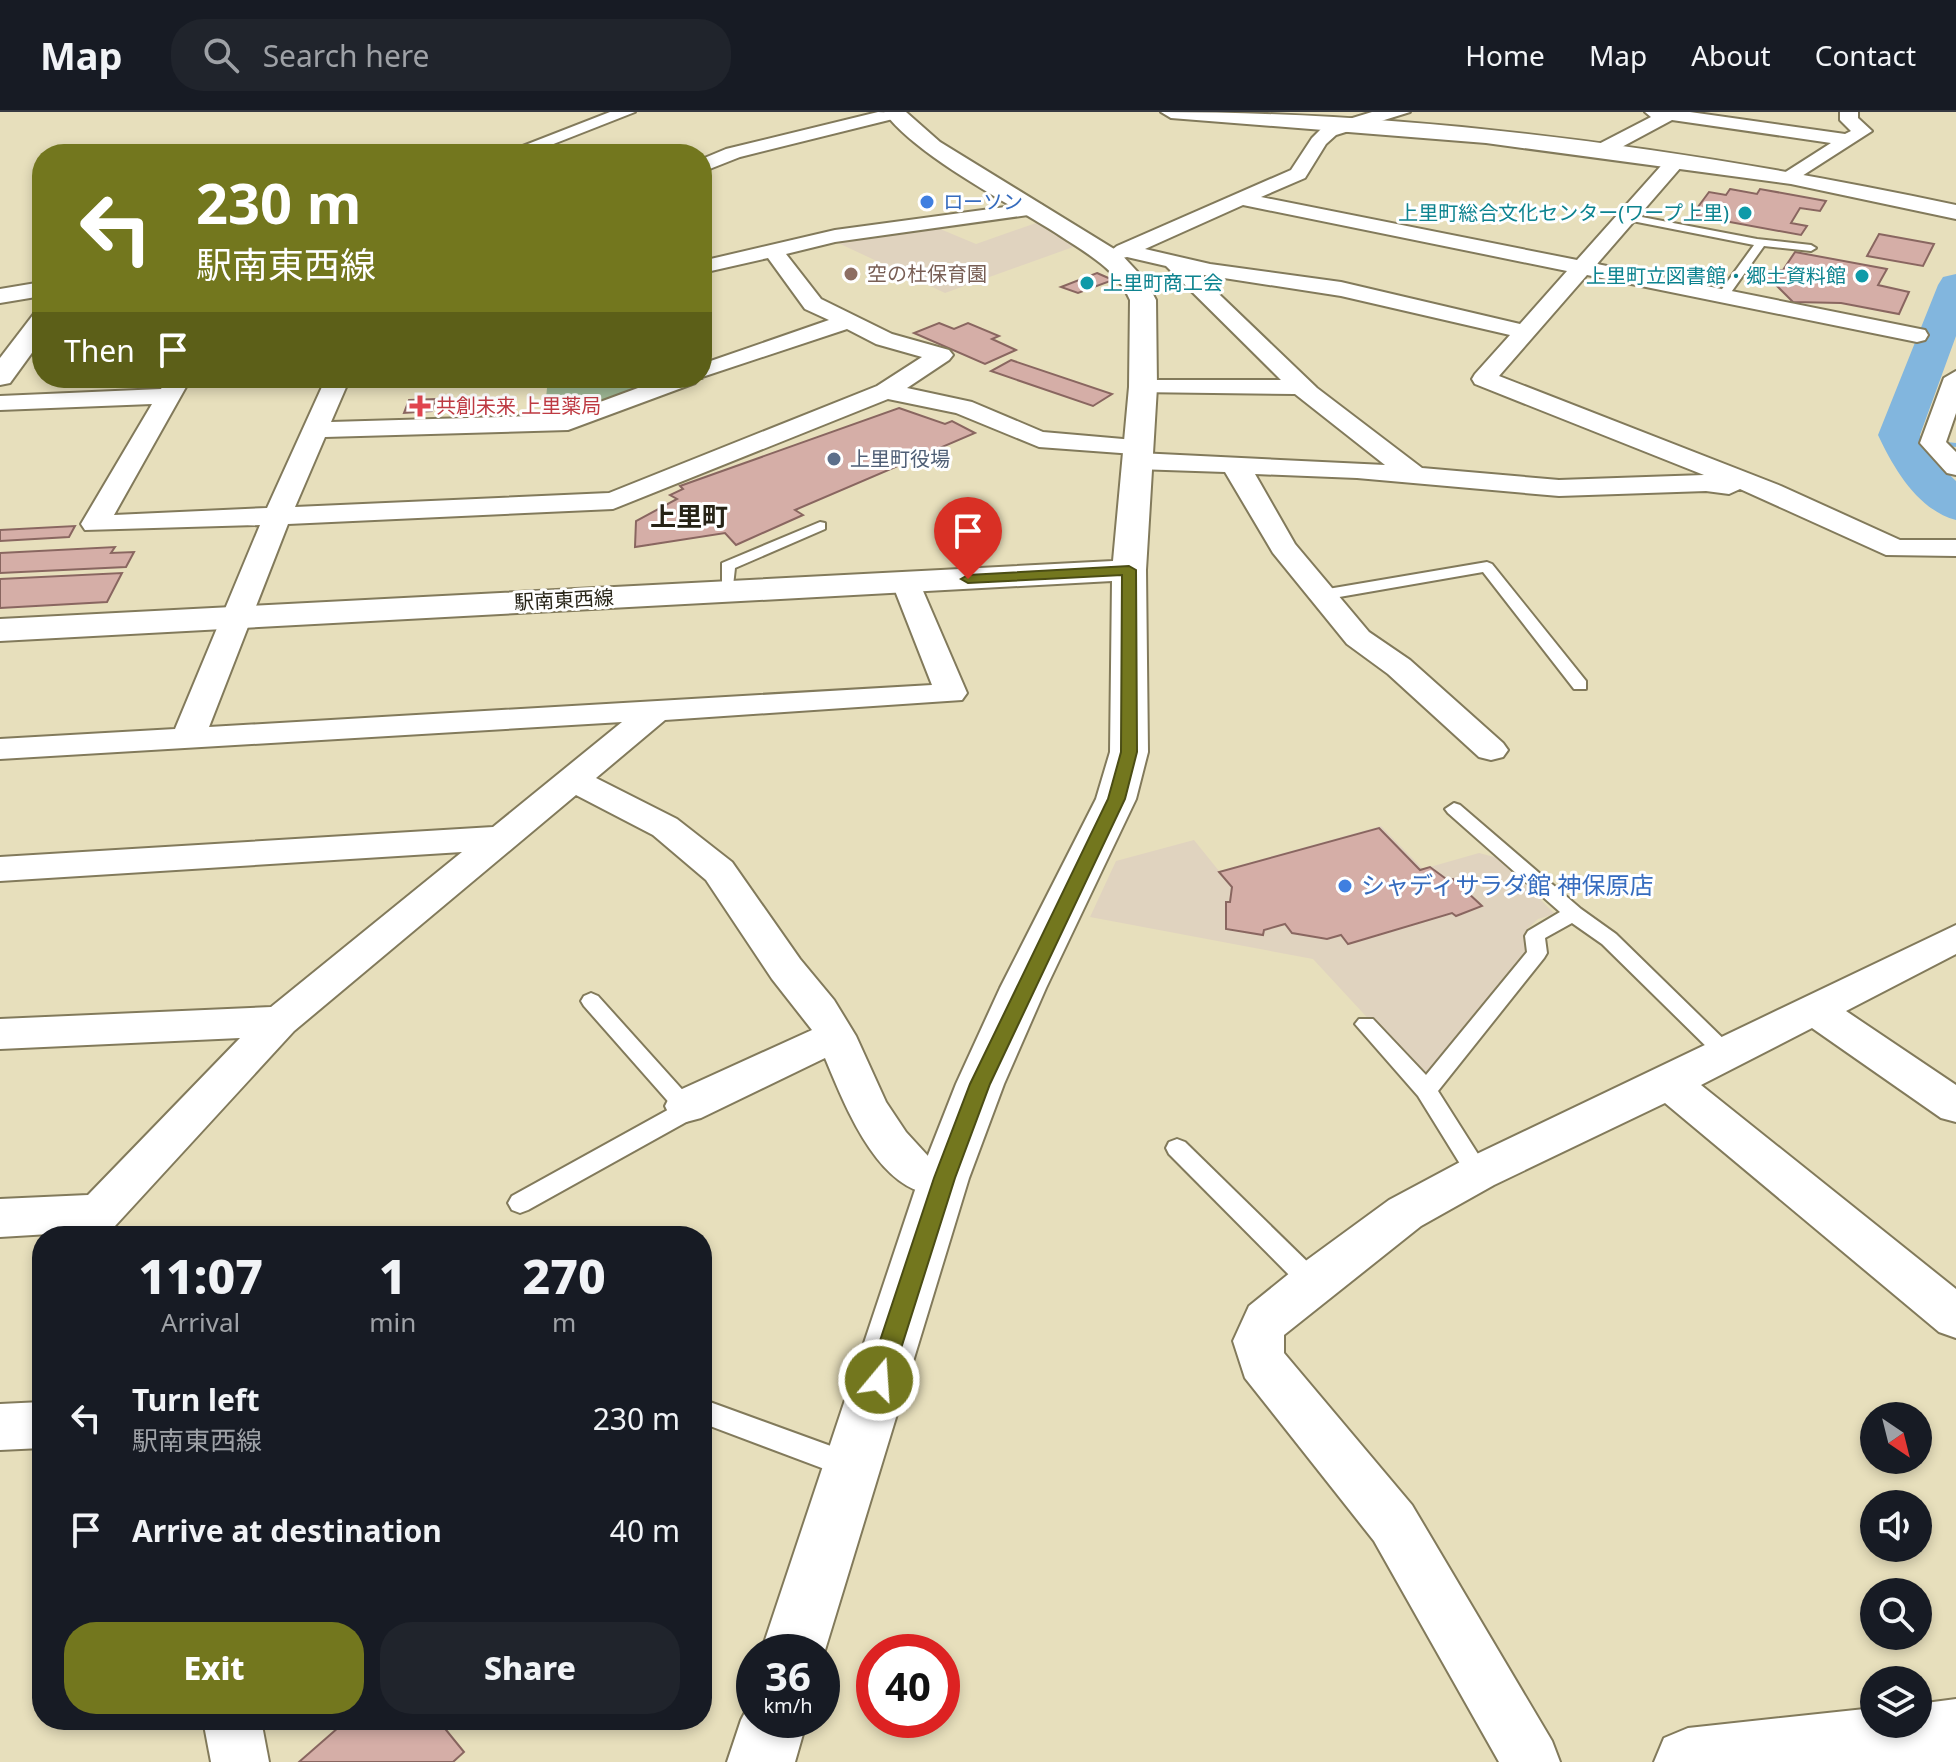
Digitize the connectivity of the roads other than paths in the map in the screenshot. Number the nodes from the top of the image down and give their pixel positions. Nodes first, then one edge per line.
1 (626, 112) edge
2 (895, 112) edge
3 (1171, 112) edge
4 (1401, 112) edge
5 (1849, 112) edge
6 (1664, 113) edge
7 (1717, 123) junction
8 (1349, 124) junction
9 (1847, 140) junction
10 (538, 144) edge
11 (1598, 152) junction
12 (1670, 161) junction
13 (712, 162) edge
14 (1791, 177) junction
15 (1241, 199) junction
16 (1035, 209) junction
17 (1956, 212) edge
18 (1626, 217) junction
19 (1761, 243) junction
20 (1811, 248) dead end
21 (773, 251) junction
22 (1117, 254) junction
23 (1173, 261) junction
24 (712, 265) edge
25 (1582, 268) junction
26 (32, 291) edge
27 (0, 296) edge
28 (1723, 296) junction
29 (846, 322) junction
30 (1526, 332) junction
31 (32, 334) edge
32 (1917, 335) dead end
33 (712, 355) edge
34 (726, 363) junction
35 (712, 368) edge
36 (0, 377) edge
37 (1956, 378) edge
38 (1143, 387) junction
39 (1302, 387) junction
40 (163, 388) edge
41 (173, 388) edge
42 (334, 388) edge
43 (660, 388) edge
44 (886, 391) junction
45 (0, 403) edge
46 (317, 430) junction
47 (1137, 454) junction
48 (1231, 463) junction
49 (1956, 467) edge
50 (1415, 475) junction
51 (1771, 492) junction
52 (278, 515) junction
53 (820, 526) dead end
54 (1956, 548) edge
55 (1129, 570) junction
56 (907, 583) junction
57 (727, 592) junction
58 (1322, 595) junction
59 (238, 617) junction
60 (0, 630) edge
61 (1580, 685) dead end
62 (658, 709) junction
63 (188, 738) junction
64 (0, 749) edge
65 (1491, 750) dead end
66 (572, 779) junction
67 (1454, 809) dead end
68 (500, 838) junction
69 (0, 869) edge
70 (1574, 914) junction
71 (1956, 938) edge
72 (591, 1001) dead end
73 (1815, 1010) junction
74 (280, 1021) junction
75 (1366, 1024) dead end
76 (0, 1034) edge
77 (836, 1036) junction
78 (1727, 1053) junction
79 (1669, 1083) junction
80 (1426, 1090) junction
81 (686, 1106) junction
82 (1956, 1106) edge
83 (1177, 1148) dead end
84 (1478, 1173) junction
85 (944, 1178) junction
86 (520, 1203) dead end
87 (0, 1218) edge
88 (1312, 1282) junction
89 (1956, 1317) edge
90 (712, 1415) edge
91 (32, 1425) edge
92 (0, 1427) edge
93 (851, 1466) junction
94 (799, 1634) edge
95 (234, 1730) edge
96 (1956, 1733) edge
97 (768, 1738) edge
98 (240, 1762) edge
99 (761, 1762) edge
100 (1531, 1762) edge
101 (1688, 1762) edge

1 - 10 street
2 - 13 street
2 - 16 street
3 - 8 street
4 - 8 street
5 - 9 street
6 - 7 street
6 - 11 street
7 - 9 street
7 - 12 street
8 - 11 street
8 - 15 street
9 - 14 street
11 - 12 street
12 - 14 street
12 - 18 street
14 - 17 street
15 - 22 street
15 - 25 street
16 - 21 street
16 - 22 street
18 - 19 lane
18 - 25 street
19 - 20 lane
19 - 28 lane
21 - 24 street
21 - 29 street
22 - 23 street
22 - 38 street
23 - 30 street
23 - 39 street
25 - 28 street
25 - 30 street
26 - 27 street
28 - 32 street
29 - 34 street
29 - 44 street
30 - 51 street
31 - 36 street
33 - 34 street
34 - 35 street
37 - 49 street
38 - 39 street
38 - 47 street
39 - 50 street
40 - 45 street
41 - 52 street
42 - 46 street
43 - 46 street
44 - 47 street
44 - 52 street
46 - 52 street
47 - 48 street
47 - 55 street
48 - 50 street
48 - 58 street
50 - 51 street
51 - 54 street
52 - 59 street
53 - 57 lane
55 - 56 street, 駅南東西線
55 - 85 street
56 - 57 street, 駅南東西線
56 - 62 street
57 - 59 street, 駅南東西線
58 - 61 lane
58 - 65 street
59 - 60 street, 駅南東西線
59 - 63 street
62 - 63 street
62 - 66 street
63 - 64 street
66 - 68 street
66 - 77 street
67 - 70 lane
68 - 69 street
68 - 74 street
70 - 78 lane
70 - 80 lane
71 - 73 street
72 - 81 lane
73 - 78 street
73 - 82 street
74 - 76 street
74 - 87 street
75 - 80 lane
77 - 81 street
77 - 85 street
78 - 79 street
79 - 84 street
79 - 89 street
80 - 84 lane
81 - 86 lane
83 - 88 lane
84 - 88 street
85 - 93 street
88 - 100 street
90 - 93 lane
91 - 92 street
93 - 94 street
95 - 98 street
96 - 101 street
97 - 99 street

